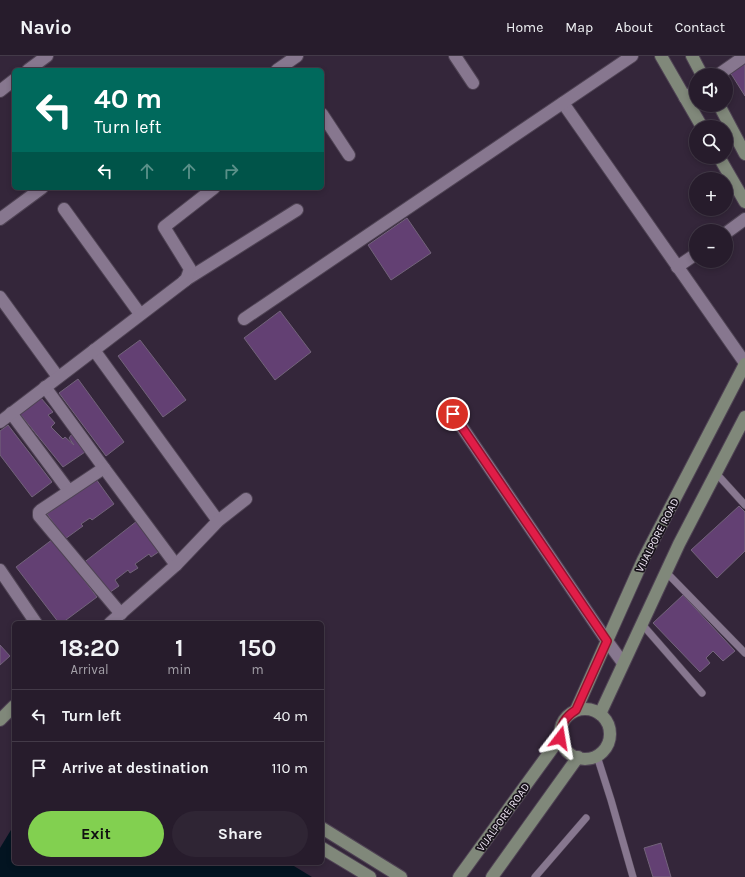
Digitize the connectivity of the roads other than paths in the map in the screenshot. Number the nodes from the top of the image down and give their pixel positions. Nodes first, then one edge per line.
1 (47, 56) edge
2 (455, 56) edge
3 (632, 56) edge
4 (661, 56) edge
5 (692, 56) edge
6 (745, 56) edge
7 (293, 63) edge
8 (31, 68) edge
9 (282, 68) edge
10 (698, 68) edge
11 (728, 68) edge
12 (12, 82) edge
13 (473, 83) dead end
14 (0, 91) edge
15 (689, 95) edge
16 (685, 98) junction
17 (563, 102) junction
18 (722, 112) edge
19 (324, 117) edge
20 (698, 120) edge
21 (745, 154) edge
22 (348, 155) dead end
23 (723, 164) edge
24 (39, 190) edge
25 (211, 190) edge
26 (745, 202) edge
27 (64, 209) dead end
28 (297, 210) dead end
29 (0, 219) edge
30 (745, 219) edge
31 (733, 228) edge
32 (689, 259) edge
33 (677, 267) junction
34 (181, 283) junction
35 (0, 297) edge
36 (140, 314) junction
37 (244, 319) dead end
38 (94, 350) junction
39 (745, 364) edge
40 (58, 377) junction
41 (45, 387) junction
42 (11, 413) junction
43 (453, 414) dead end
44 (745, 417) edge
45 (0, 422) edge
46 (104, 468) junction
47 (716, 473) junction
48 (69, 491) junction
49 (246, 499) dead end
50 (745, 505) edge
51 (218, 521) junction
52 (176, 565) junction
53 (0, 570) edge
54 (666, 572) junction
55 (121, 614) junction
56 (35, 621) edge
57 (112, 621) edge
58 (641, 623) junction
59 (607, 641) junction
60 (745, 653) edge
61 (623, 663) junction
62 (702, 693) dead end
63 (12, 708) edge
64 (576, 710) junction
65 (600, 714) junction
66 (0, 720) edge
67 (560, 738) junction
68 (596, 756) junction
69 (578, 757) junction
70 (586, 818) dead end
71 (324, 829) edge
72 (324, 849) edge
73 (370, 877) edge
74 (401, 877) edge
75 (459, 877) edge
76 (492, 877) edge
77 (535, 877) edge
78 (633, 877) edge

1 - 8 street
2 - 13 street
3 - 17 street
4 - 16 main road
5 - 10 main road
6 - 11 street
7 - 9 street
12 - 14 street
15 - 16 street
16 - 20 main road
17 - 33 street
17 - 37 street
18 - 21 main road
19 - 22 street
23 - 26 main road
24 - 29 street
25 - 34 street
27 - 36 street
28 - 34 street
30 - 31 street
32 - 33 street
33 - 39 street
34 - 36 street
35 - 40 street
36 - 38 street
38 - 40 street
38 - 51 street
39 - 59 main road, VIJALPORE ROAD
40 - 41 street
41 - 42 street
41 - 46 street
42 - 45 street
42 - 48 street
43 - 59 street
44 - 47 main road
46 - 48 street
46 - 52 street
47 - 50 lane
47 - 54 main road
48 - 55 street
49 - 51 street
51 - 52 street
52 - 55 street
53 - 56 street
54 - 58 main road
54 - 60 lane
55 - 57 street
58 - 61 main road
58 - 62 lane
59 - 61 street
59 - 64 main road, VIJALPORE ROAD
61 - 65 main road
63 - 66 main road
64 - 65 main road
64 - 67 main road, VIJALPORE ROAD
65 - 68 main road
67 - 69 main road
67 - 75 main road, VIJALPORE ROAD
68 - 69 main road
68 - 78 lane
69 - 76 main road
70 - 77 lane
71 - 74 main road
72 - 73 main road

